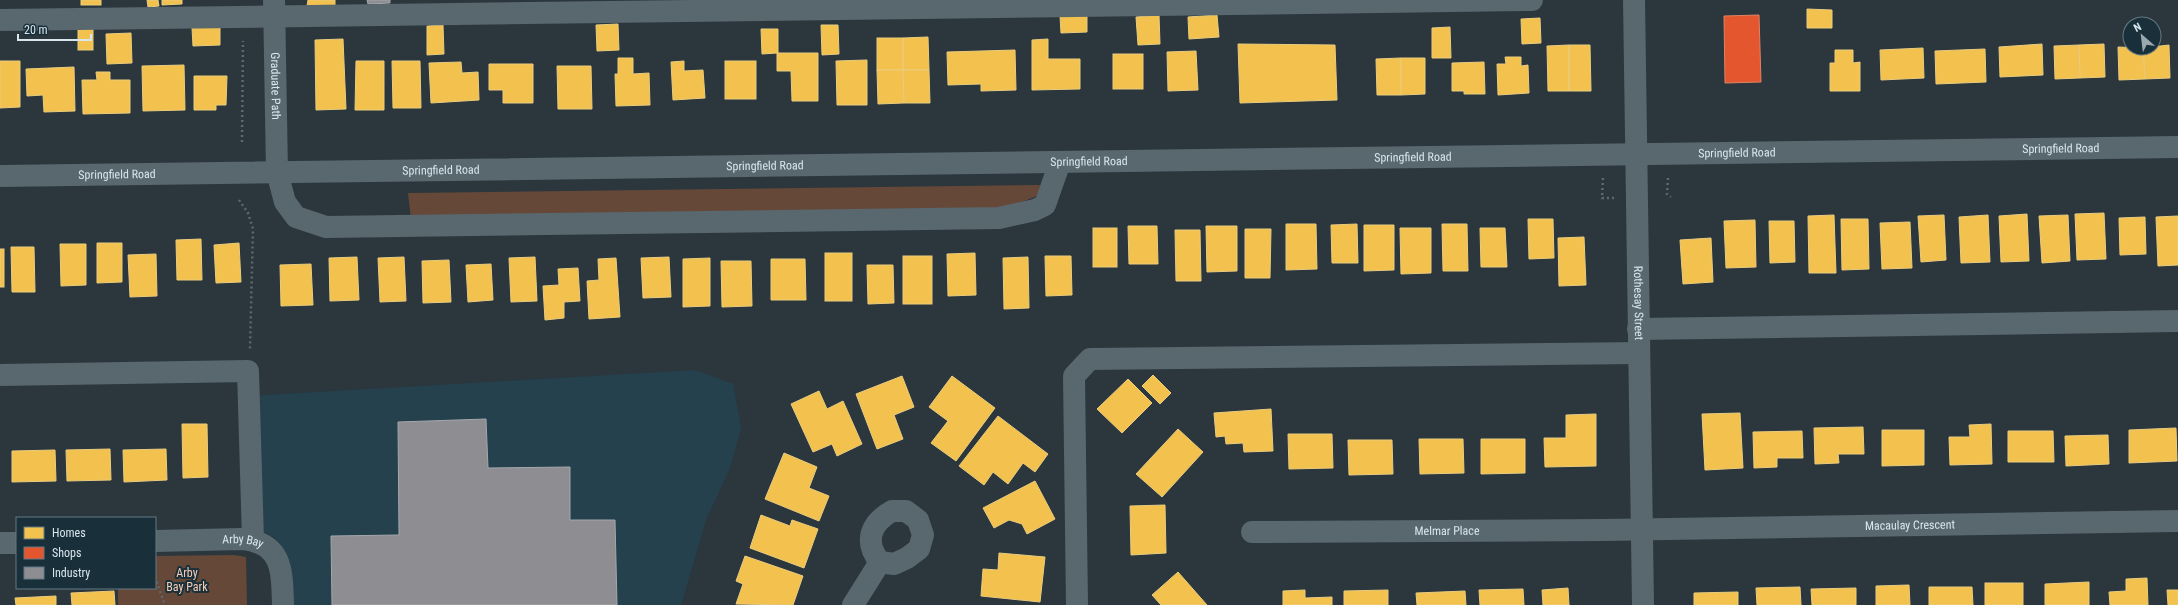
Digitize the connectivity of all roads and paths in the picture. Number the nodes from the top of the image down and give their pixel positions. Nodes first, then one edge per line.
1 (1532, 0) edge
2 (1634, 0) edge
3 (274, 9) edge
4 (244, 18) junction
5 (0, 20) edge
6 (242, 142) dead end
7 (2178, 147) edge
8 (1637, 154) junction
9 (1060, 162) junction
10 (277, 172) junction
11 (0, 176) edge
12 (1603, 178) dead end
13 (1668, 178) dead end
14 (1671, 197) dead end
15 (1619, 198) dead end
16 (239, 200) dead end
17 (2178, 321) edge
18 (1638, 330) junction
19 (1639, 353) junction
20 (248, 371) junction
21 (0, 375) edge
22 (2178, 521) edge
23 (1642, 528) junction
24 (1252, 532) dead end
25 (253, 540) junction
26 (156, 541) edge
27 (0, 543) edge
28 (16, 543) edge
29 (880, 562) dead end
30 (156, 580) edge
31 (165, 605) edge
32 (283, 605) edge
33 (853, 605) edge
34 (1077, 605) edge
35 (1643, 605) edge

1 - 3 street
2 - 8 street, Rothesay Street
3 - 4 street
3 - 10 street, Graduate Path
4 - 5 street
4 - 6 path
7 - 8 street, Springfield Road
8 - 9 street, Springfield Road
8 - 18 street, Rothesay Street
9 - 10 street, Springfield Road
9 - 10 street, Graduate Path
10 - 11 street, Springfield Road
12 - 15 path
13 - 14 path
16 - 20 path
17 - 18 street
18 - 19 street, Rothesay Street
19 - 23 street, Rothesay Street
19 - 34 street
20 - 21 street
20 - 25 street
22 - 23 street, Macaulay Crescent
23 - 24 street, Melmar Place
23 - 35 street, Rothesay Street
25 - 26 street, Arby Bay
25 - 32 street, Arby Bay
27 - 28 street
29 - 33 street
30 - 31 path

